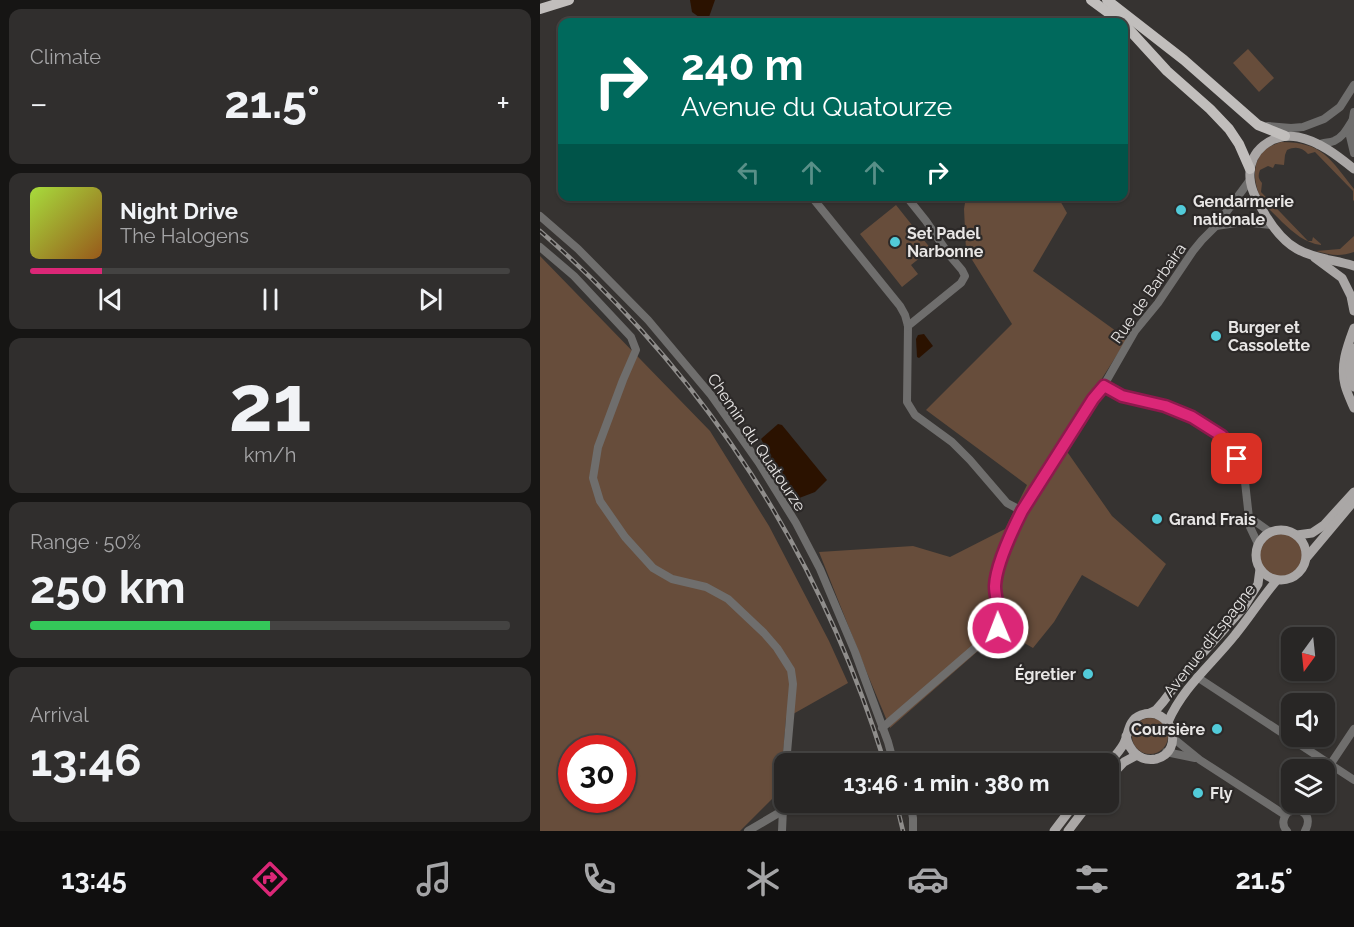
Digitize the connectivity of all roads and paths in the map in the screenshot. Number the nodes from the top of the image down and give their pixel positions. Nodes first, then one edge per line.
1 (569, 0) edge
2 (1091, 0) edge
3 (1098, 0) edge
4 (1107, 0) edge
5 (1113, 0) edge
6 (540, 9) edge
7 (1118, 18) edge
8 (1119, 18) edge
9 (1121, 18) edge
10 (1122, 18) edge
11 (1128, 25) edge
12 (1128, 26) edge
13 (1354, 86) edge
14 (1354, 112) edge
15 (1352, 121) junction
16 (1258, 125) junction
17 (1285, 136) junction
18 (1318, 145) junction
19 (1354, 153) edge
20 (1354, 169) edge
21 (1250, 175) junction
22 (815, 201) edge
23 (910, 201) edge
24 (540, 216) edge
25 (1271, 225) junction
26 (1216, 226) junction
27 (540, 247) edge
28 (1310, 255) junction
29 (1354, 258) edge
30 (1340, 261) junction
31 (1354, 266) edge
32 (1354, 311) edge
33 (908, 326) junction
34 (1354, 328) edge
35 (1354, 348) edge
36 (1104, 386) junction
37 (1354, 387) edge
38 (1354, 408) edge
39 (1354, 485) edge
40 (1354, 492) edge
41 (1354, 501) edge
42 (1354, 508) edge
43 (1022, 511) junction
44 (1341, 516) junction
45 (1248, 517) junction
46 (1324, 525) junction
47 (1270, 532) junction
48 (1298, 535) junction
49 (1258, 544) junction
50 (1307, 557) junction
51 (1260, 569) junction
52 (1277, 580) junction
53 (1197, 677) junction
54 (1150, 713) junction
55 (1168, 722) junction
56 (882, 728) junction
57 (1354, 729) edge
58 (1126, 736) junction
59 (1173, 738) junction
60 (1166, 752) junction
61 (787, 753) edge
62 (891, 753) edge
63 (1117, 753) edge
64 (1137, 756) junction
65 (1200, 759) junction
66 (1321, 759) edge
67 (1334, 759) edge
68 (1119, 767) edge
69 (1335, 768) edge
70 (1354, 780) edge
71 (779, 813) edge
72 (782, 813) edge
73 (912, 813) edge
74 (1068, 813) edge
75 (1082, 813) edge
76 (1287, 813) edge
77 (1303, 813) edge
78 (1285, 815) junction
79 (1307, 830) edge
80 (748, 831) edge
81 (782, 831) edge
82 (913, 831) edge
83 (1054, 831) edge
84 (1068, 831) edge
85 (1287, 831) edge

1 - 6 highway
2 - 7 highway
3 - 8 highway
4 - 9 highway
5 - 10 highway
11 - 16 highway
12 - 21 highway
13 - 16 street
14 - 15 street
15 - 18 street
15 - 19 street
16 - 17 highway
17 - 18 main road
17 - 21 main road
18 - 20 main road
21 - 25 main road
21 - 26 street, Rue de Barbaira
22 - 33 street
23 - 33 street
24 - 56 street, Chemin du Quatourze
25 - 26 street
25 - 28 main road
26 - 36 street, Rue de Barbaira
27 - 61 street
28 - 30 main road
28 - 32 main road
29 - 30 main road
30 - 31 main road
33 - 43 street
34 - 38 main road
35 - 37 main road
36 - 43 street, Rue de Barbaira
36 - 45 street
39 - 46 main road
40 - 46 main road
41 - 44 main road
42 - 44 main road
43 - 56 street, Rue de Barbaira
44 - 50 main road
45 - 47 street
45 - 49 street
46 - 48 main road
47 - 48 main road
47 - 49 main road
48 - 50 main road
49 - 51 main road
50 - 52 main road
51 - 52 main road
51 - 54 main road, Avenue d'Espagne
52 - 53 main road, Avenue d'Espagne
53 - 55 main road, Avenue d'Espagne
53 - 66 street
54 - 55 main road
54 - 58 main road
55 - 59 main road
56 - 62 street, Chemin du Quatourze
57 - 67 street
58 - 63 main road
58 - 64 main road
59 - 60 main road
59 - 65 street
60 - 64 main road
60 - 65 street
64 - 68 main road
65 - 78 street
69 - 70 street
71 - 80 street
72 - 81 street
73 - 82 street
74 - 83 main road
75 - 84 main road
76 - 78 street
77 - 79 street
78 - 85 street

